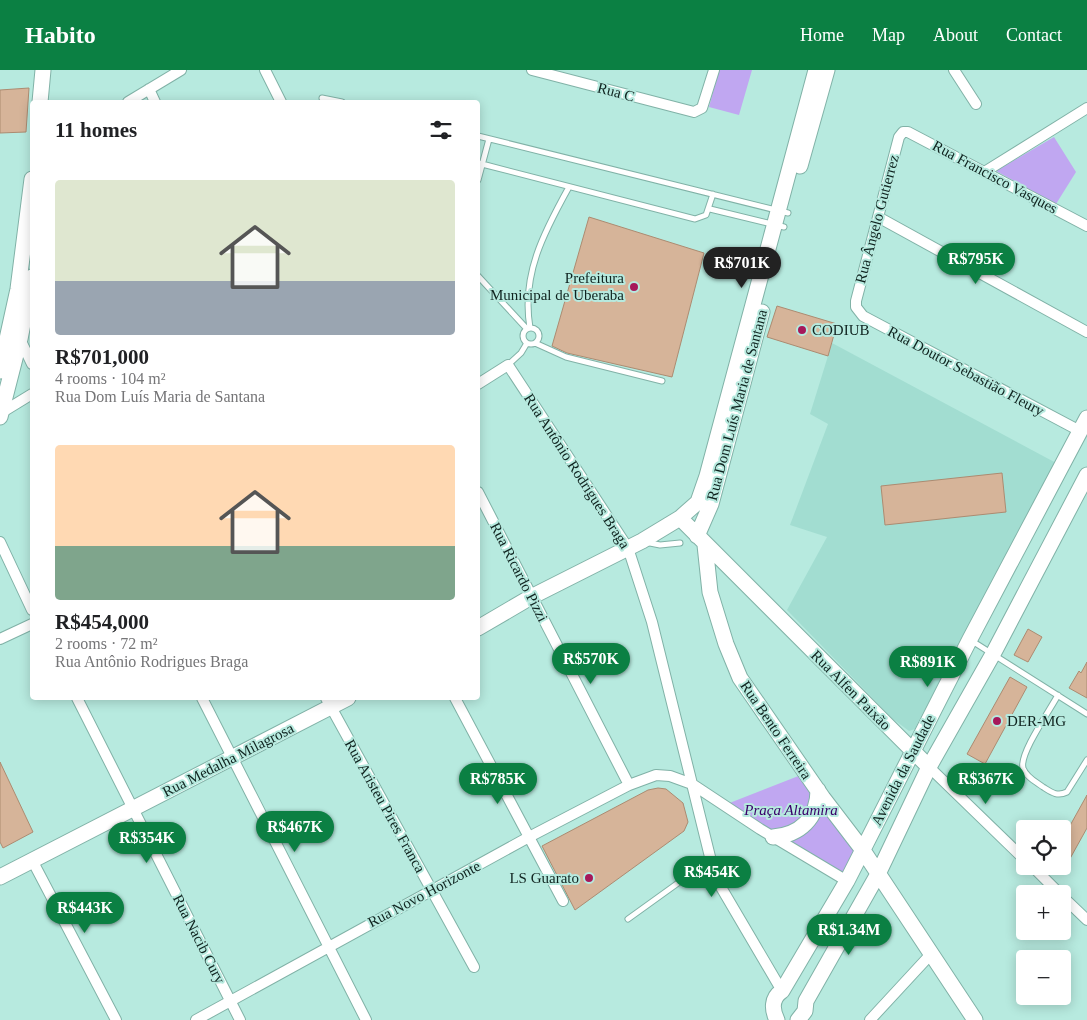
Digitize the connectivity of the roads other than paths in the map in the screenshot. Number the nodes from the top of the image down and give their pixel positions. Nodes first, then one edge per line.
1 (43, 70) edge
2 (53, 70) edge
3 (181, 70) edge
4 (265, 70) edge
5 (532, 70) edge
6 (714, 70) edge
7 (816, 70) edge
8 (827, 70) edge
9 (954, 70) edge
10 (149, 89) junction
11 (322, 98) dead end
12 (40, 100) edge
13 (51, 100) edge
14 (131, 100) edge
15 (154, 100) edge
16 (281, 100) edge
17 (332, 100) edge
18 (976, 104) dead end
19 (1087, 108) edge
20 (903, 132) joint
21 (480, 137) edge
22 (489, 139) junction
23 (480, 164) edge
24 (986, 171) junction
25 (569, 187) junction
26 (714, 194) junction
27 (30, 195) edge
28 (710, 209) junction
29 (878, 217) junction
30 (781, 219) junction
31 (1087, 226) edge
32 (480, 278) edge
33 (30, 288) edge
34 (856, 308) joint
35 (528, 329) junction
36 (1087, 332) edge
37 (20, 339) junction
38 (527, 343) junction
39 (535, 343) junction
40 (30, 360) edge
41 (508, 365) junction
42 (0, 371) edge
43 (662, 381) dead end
44 (480, 383) edge
45 (30, 395) edge
46 (0, 415) edge
47 (1084, 424) edge
48 (1087, 475) edge
49 (480, 496) edge
50 (680, 518) junction
51 (701, 540) junction
52 (0, 542) edge
53 (680, 543) dead end
54 (635, 544) junction
55 (531, 597) junction
56 (30, 606) edge
57 (30, 625) edge
58 (480, 627) edge
59 (970, 639) junction
60 (0, 640) edge
61 (993, 654) junction
62 (1058, 696) junction
63 (78, 700) edge
64 (203, 700) edge
65 (456, 700) edge
66 (328, 702) edge
67 (1087, 714) edge
68 (912, 750) junction
69 (233, 757) junction
70 (1087, 760) edge
71 (929, 767) junction
72 (692, 784) junction
73 (629, 785) junction
74 (818, 790) junction
75 (133, 809) junction
76 (529, 837) junction
77 (773, 837) junction
78 (862, 849) junction
79 (1016, 851) edge
80 (32, 860) junction
81 (710, 860) junction
82 (878, 874) junction
83 (1041, 875) edge
84 (0, 877) edge
85 (847, 881) junction
86 (1051, 885) edge
87 (431, 890) junction
88 (563, 901) dead end
89 (1071, 905) edge
90 (628, 919) dead end
91 (1087, 920) edge
92 (328, 946) junction
93 (931, 954) junction
94 (474, 968) dead end
95 (782, 991) junction
96 (230, 1001) junction
97 (805, 1013) edge
98 (771, 1017) edge
99 (116, 1020) edge
100 (196, 1020) edge
101 (240, 1020) edge
102 (366, 1020) edge
103 (870, 1020) edge
104 (975, 1020) edge

1 - 12 street
2 - 13 street
3 - 10 street
4 - 16 street
5 - 6 street, Rua C
7 - 30 street, Rua Dom Luís Maria de Santana
8 - 30 street, Rua Dom Luís Maria de Santana
9 - 18 street
10 - 14 street
10 - 15 street
11 - 17 lane
19 - 24 street
20 - 24 street, Rua Francisco Vasques
20 - 29 street, Rua Ângelo Gutierrez
21 - 22 lane
22 - 23 lane
22 - 26 lane
23 - 25 lane
24 - 31 street, Rua Francisco Vasques
25 - 28 lane
25 - 35 lane
26 - 28 lane
26 - 30 lane
27 - 42 street
28 - 30 lane
29 - 34 street, Rua Ângelo Gutierrez
29 - 36 street
30 - 50 street, Rua Dom Luís Maria de Santana
30 - 51 street, Rua Dom Luís Maria de Santana
32 - 35 lane
33 - 37 street
34 - 47 street, Rua Doutor Sebastião Fleury
35 - 38 lane
35 - 39 lane
37 - 40 street
37 - 46 street
38 - 39 lane
38 - 41 lane
39 - 43 lane
41 - 44 street
41 - 54 street, Rua Antônio Rodrigues Braga
45 - 46 street
47 - 59 street, Avenida da Saudade
48 - 61 street, Avenida da Saudade
49 - 55 street, Rua Ricardo Pizzi
50 - 51 street, Rua Alfen Paixão
50 - 54 street, Rua Dom Luís Maria de Santana
51 - 68 street, Rua Alfen Paixão
51 - 74 street, Rua Bento Ferreira
52 - 56 street
53 - 54 lane
54 - 55 street
54 - 72 street, Rua Antônio Rodrigues Braga
55 - 58 street
55 - 73 street, Rua Ricardo Pizzi
57 - 60 street
59 - 61 lane
59 - 68 street, Avenida da Saudade
61 - 62 lane
61 - 71 street, Avenida da Saudade
62 - 67 lane
62 - 70 lane
63 - 75 street, Rua Nacib Cury
64 - 69 street
65 - 76 street
66 - 69 street, Rua Medalha Milagrosa
66 - 87 street, Rua Aristeu Pires Franca
68 - 71 street, Rua Alfen Paixão
68 - 78 street, Avenida da Saudade
69 - 75 street, Rua Medalha Milagrosa
69 - 92 street
71 - 79 street, Rua Alfen Paixão
71 - 82 street, Avenida da Saudade
72 - 73 street, Rua Novo Horizonte
72 - 77 street
72 - 81 street, Rua Antônio Rodrigues Braga
73 - 76 street, Rua Novo Horizonte
74 - 77 street
74 - 78 street, Rua Bento Ferreira
75 - 80 street, Rua Medalha Milagrosa
75 - 96 street, Rua Nacib Cury
76 - 87 street, Rua Novo Horizonte
76 - 88 street
77 - 85 street
78 - 82 street, Rua Bento Ferreira
78 - 85 street, Avenida da Saudade
80 - 84 street, Rua Medalha Milagrosa
80 - 99 street
81 - 90 lane
81 - 95 street, Rua Antônio Rodrigues Braga
82 - 93 street, Rua Bento Ferreira
82 - 97 street, Avenida da Saudade
83 - 86 street
85 - 95 street, Avenida da Saudade
87 - 92 street, Rua Novo Horizonte
87 - 94 street, Rua Aristeu Pires Franca
89 - 91 street
92 - 96 street, Rua Novo Horizonte
92 - 102 street
93 - 103 street
93 - 104 street, Rua Bento Ferreira
95 - 97 street
95 - 98 street, Avenida da Saudade
96 - 100 street, Rua Novo Horizonte
96 - 101 street, Rua Nacib Cury

